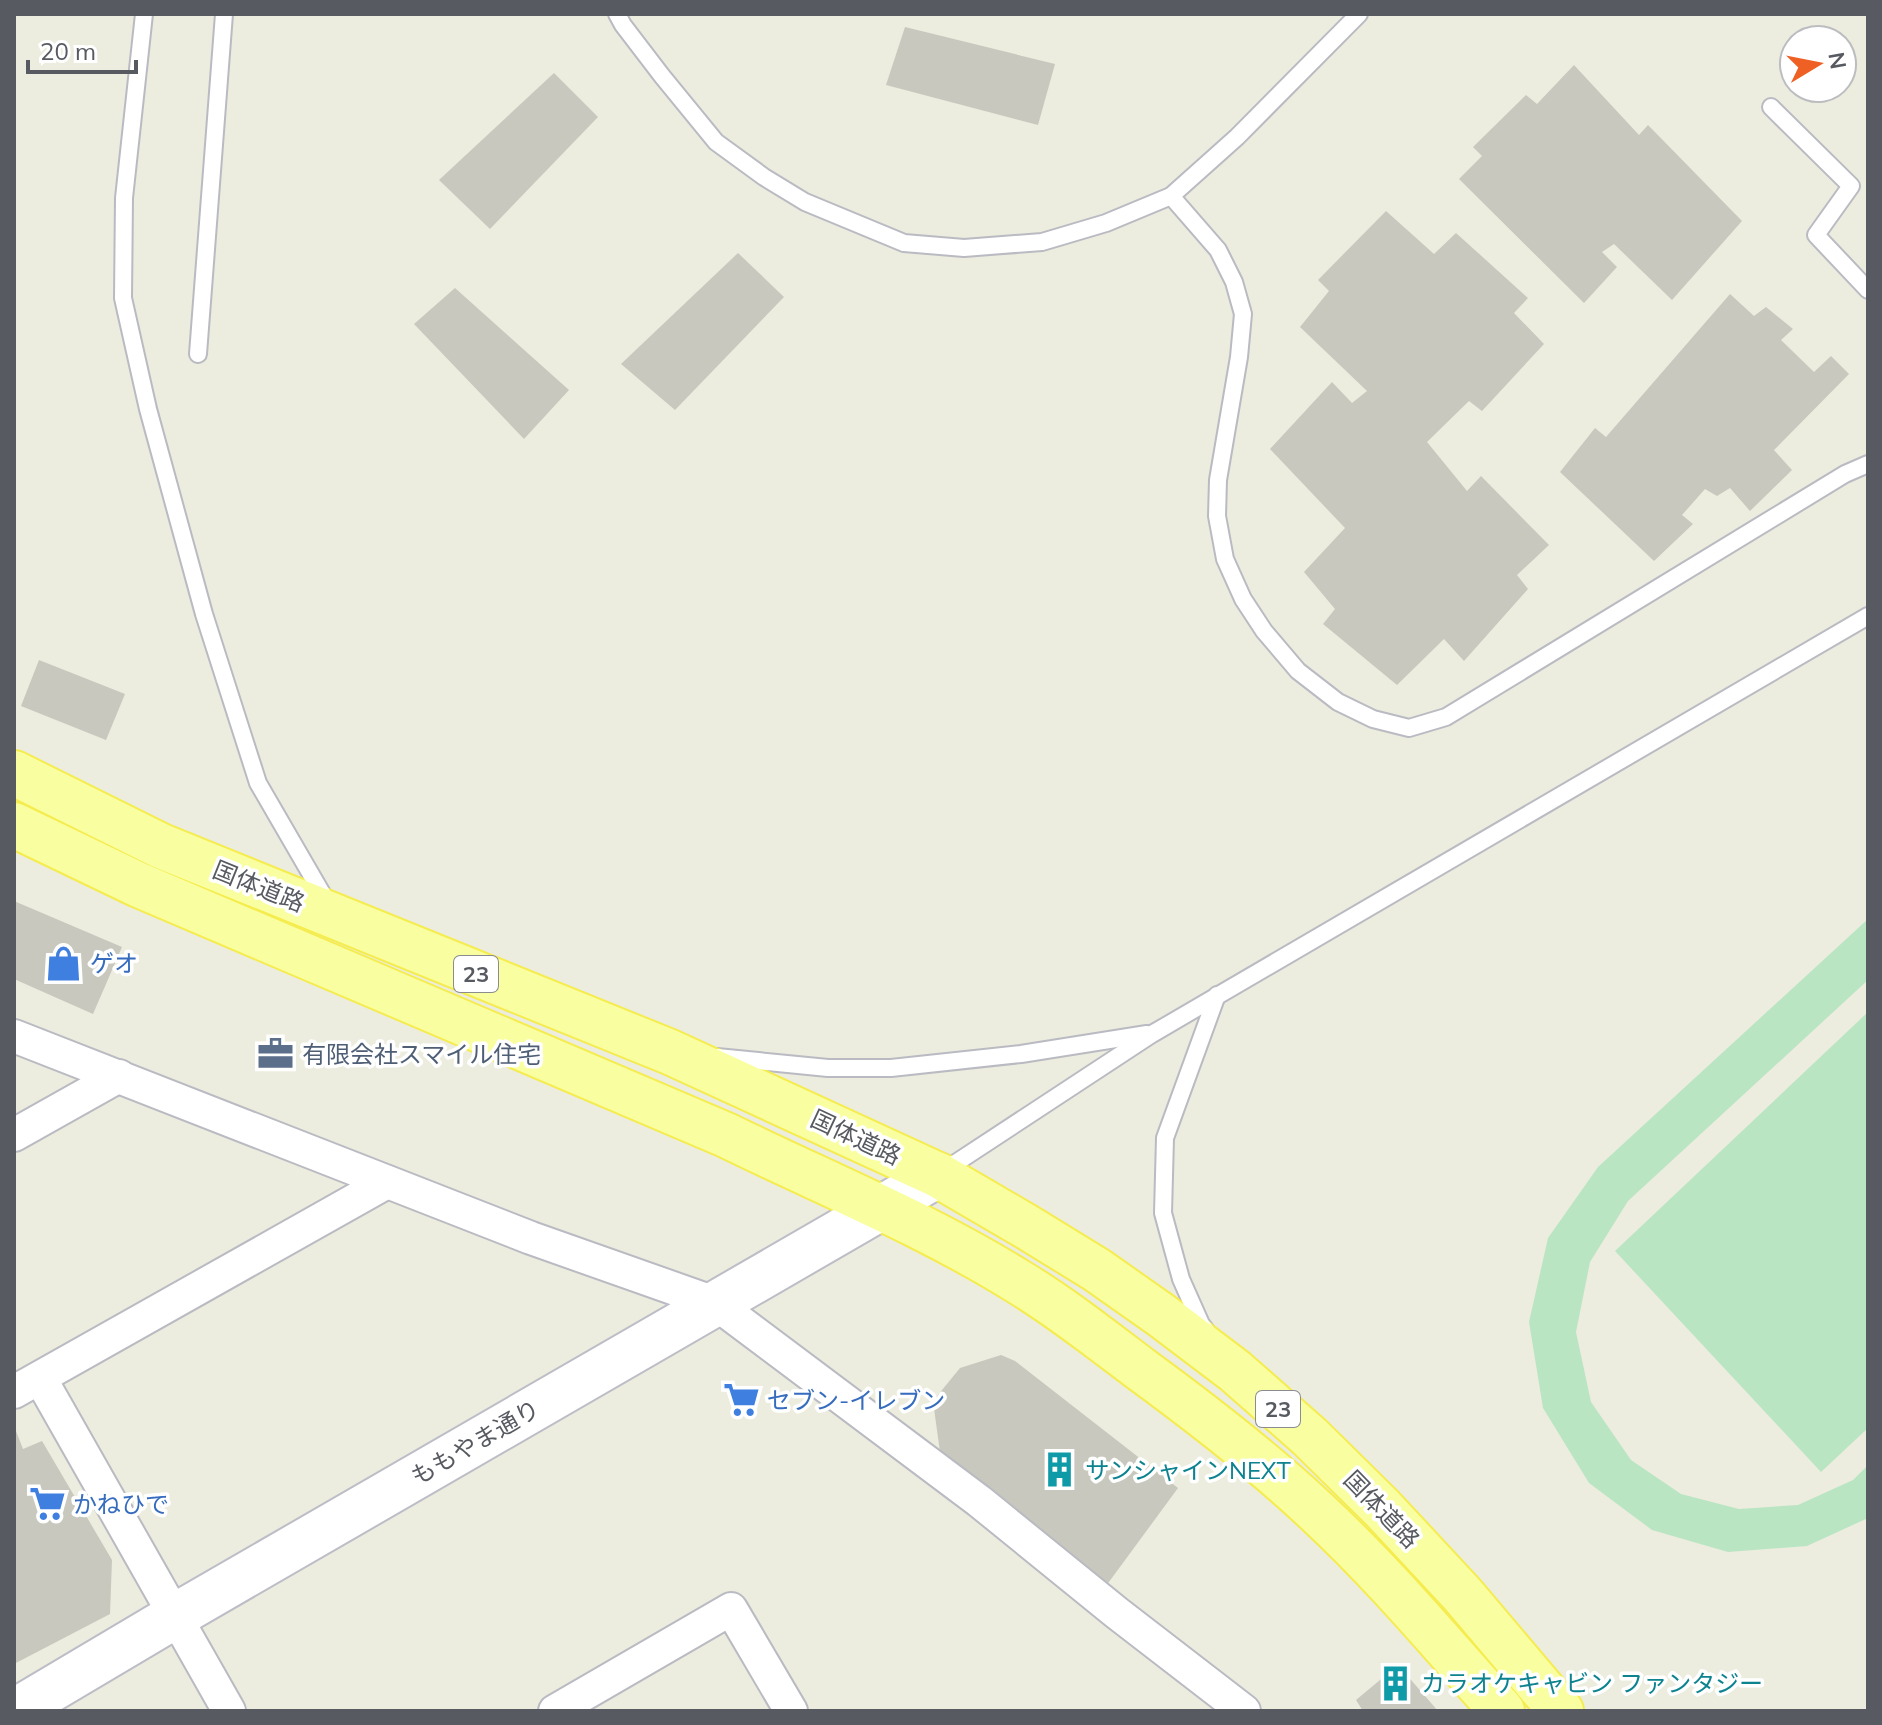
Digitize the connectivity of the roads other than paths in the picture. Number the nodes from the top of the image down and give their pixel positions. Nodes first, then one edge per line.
1 (144, 14) edge
2 (224, 14) edge
3 (617, 14) edge
4 (1359, 14) edge
5 (1771, 107) dead end
6 (1171, 196) junction
7 (1868, 290) edge
8 (198, 354) dead end
9 (1868, 464) edge
10 (1868, 616) edge
11 (14, 773) edge
12 (14, 825) edge
13 (337, 919) junction
14 (1217, 995) junction
15 (1152, 1034) junction
16 (14, 1036) edge
17 (670, 1052) junction
18 (119, 1076) junction
19 (14, 1135) edge
20 (938, 1175) junction
21 (387, 1182) junction
22 (883, 1208) junction
23 (715, 1303) junction
24 (1235, 1371) junction
25 (27, 1385) edge
26 (175, 1616) junction
27 (15, 1711) edge
28 (229, 1711) edge
29 (555, 1711) edge
30 (791, 1711) edge
31 (1244, 1711) edge
32 (1502, 1711) edge
33 (1561, 1711) edge

1 - 13 lane
2 - 8 lane
3 - 6 lane
4 - 6 lane
5 - 7 lane
6 - 9 lane
10 - 14 lane
11 - 13 main road, 国体道路 / 23
12 - 22 main road, 国体道路 / 23
13 - 17 main road, 国体道路 / 23
14 - 15 lane
14 - 24 lane
15 - 17 lane
15 - 20 lane
16 - 18 street
17 - 20 main road, 国体道路 / 23
18 - 19 street
18 - 21 street
20 - 22 street, ももやま通り
20 - 24 main road, 国体道路 / 23
21 - 23 street
21 - 25 street
22 - 23 street, ももやま通り
22 - 32 main road, 国体道路 / 23
23 - 26 street, ももやま通り
23 - 31 street
24 - 33 main road, 国体道路 / 23
25 - 26 street
26 - 27 street, ももやま通り
26 - 28 street
29 - 30 street

